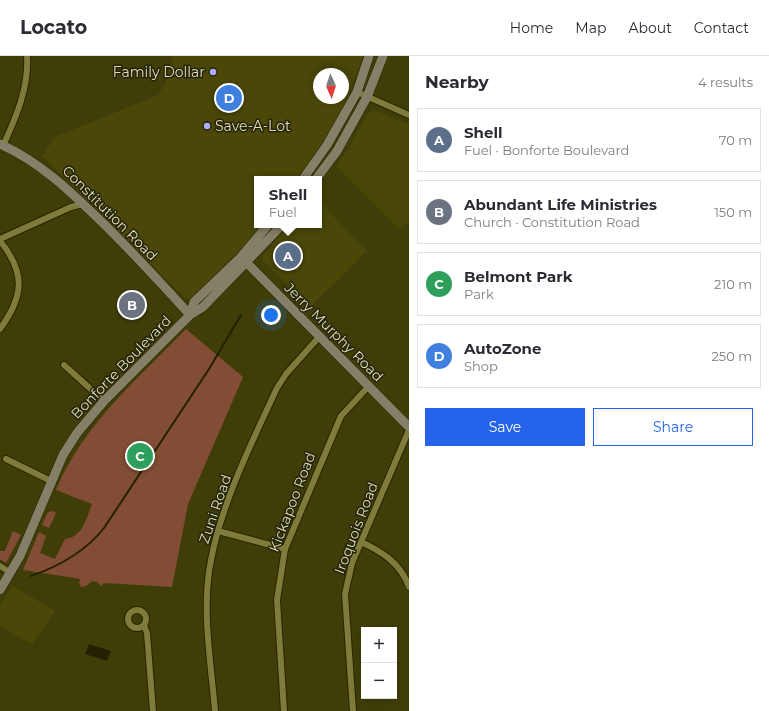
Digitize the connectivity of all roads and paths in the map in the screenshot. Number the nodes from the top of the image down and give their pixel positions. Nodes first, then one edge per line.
1 (27, 56) edge
2 (369, 56) edge
3 (383, 56) edge
4 (357, 92) junction
5 (367, 97) junction
6 (409, 115) edge
7 (2, 145) edge
8 (305, 176) edge
9 (318, 176) edge
10 (83, 204) junction
11 (266, 228) edge
12 (279, 228) edge
13 (0, 240) edge
14 (243, 260) junction
15 (190, 315) junction
16 (0, 329) edge
17 (319, 337) junction
18 (64, 365) dead end
19 (368, 387) junction
20 (104, 401) junction
21 (409, 427) edge
22 (409, 430) edge
23 (6, 459) dead end
24 (51, 481) junction
25 (218, 531) junction
26 (361, 542) junction
27 (285, 549) junction
28 (0, 566) edge
29 (11, 573) junction
30 (409, 587) edge
31 (0, 590) edge
32 (144, 625) dead end
33 (153, 711) edge
34 (215, 711) edge
35 (284, 711) edge
36 (353, 711) edge

1 - 7 street
2 - 4 main road
3 - 5 main road
4 - 5 street
4 - 8 main road
5 - 6 street
5 - 9 main road
7 - 10 main road, Constitution Road
10 - 13 street
10 - 15 main road, Constitution Road
11 - 14 main road, Bonforte Boulevard
12 - 14 main road, Bonforte Boulevard
13 - 16 street
14 - 15 main road, Bonforte Boulevard
14 - 17 main road, Jerry Murphy Road
15 - 20 main road, Bonforte Boulevard
17 - 19 main road, Jerry Murphy Road
17 - 25 street, Zuni Road
18 - 20 street
19 - 21 main road, Jerry Murphy Road
19 - 27 street, Kickapoo Road
20 - 24 main road, Bonforte Boulevard
22 - 26 street, Iroquois Road
23 - 24 street
24 - 29 main road, Bonforte Boulevard
25 - 27 street
25 - 34 street, Zuni Road
26 - 30 street
26 - 36 street, Iroquois Road
27 - 35 street, Kickapoo Road
28 - 29 street
29 - 31 main road, Bonforte Boulevard
32 - 33 street

